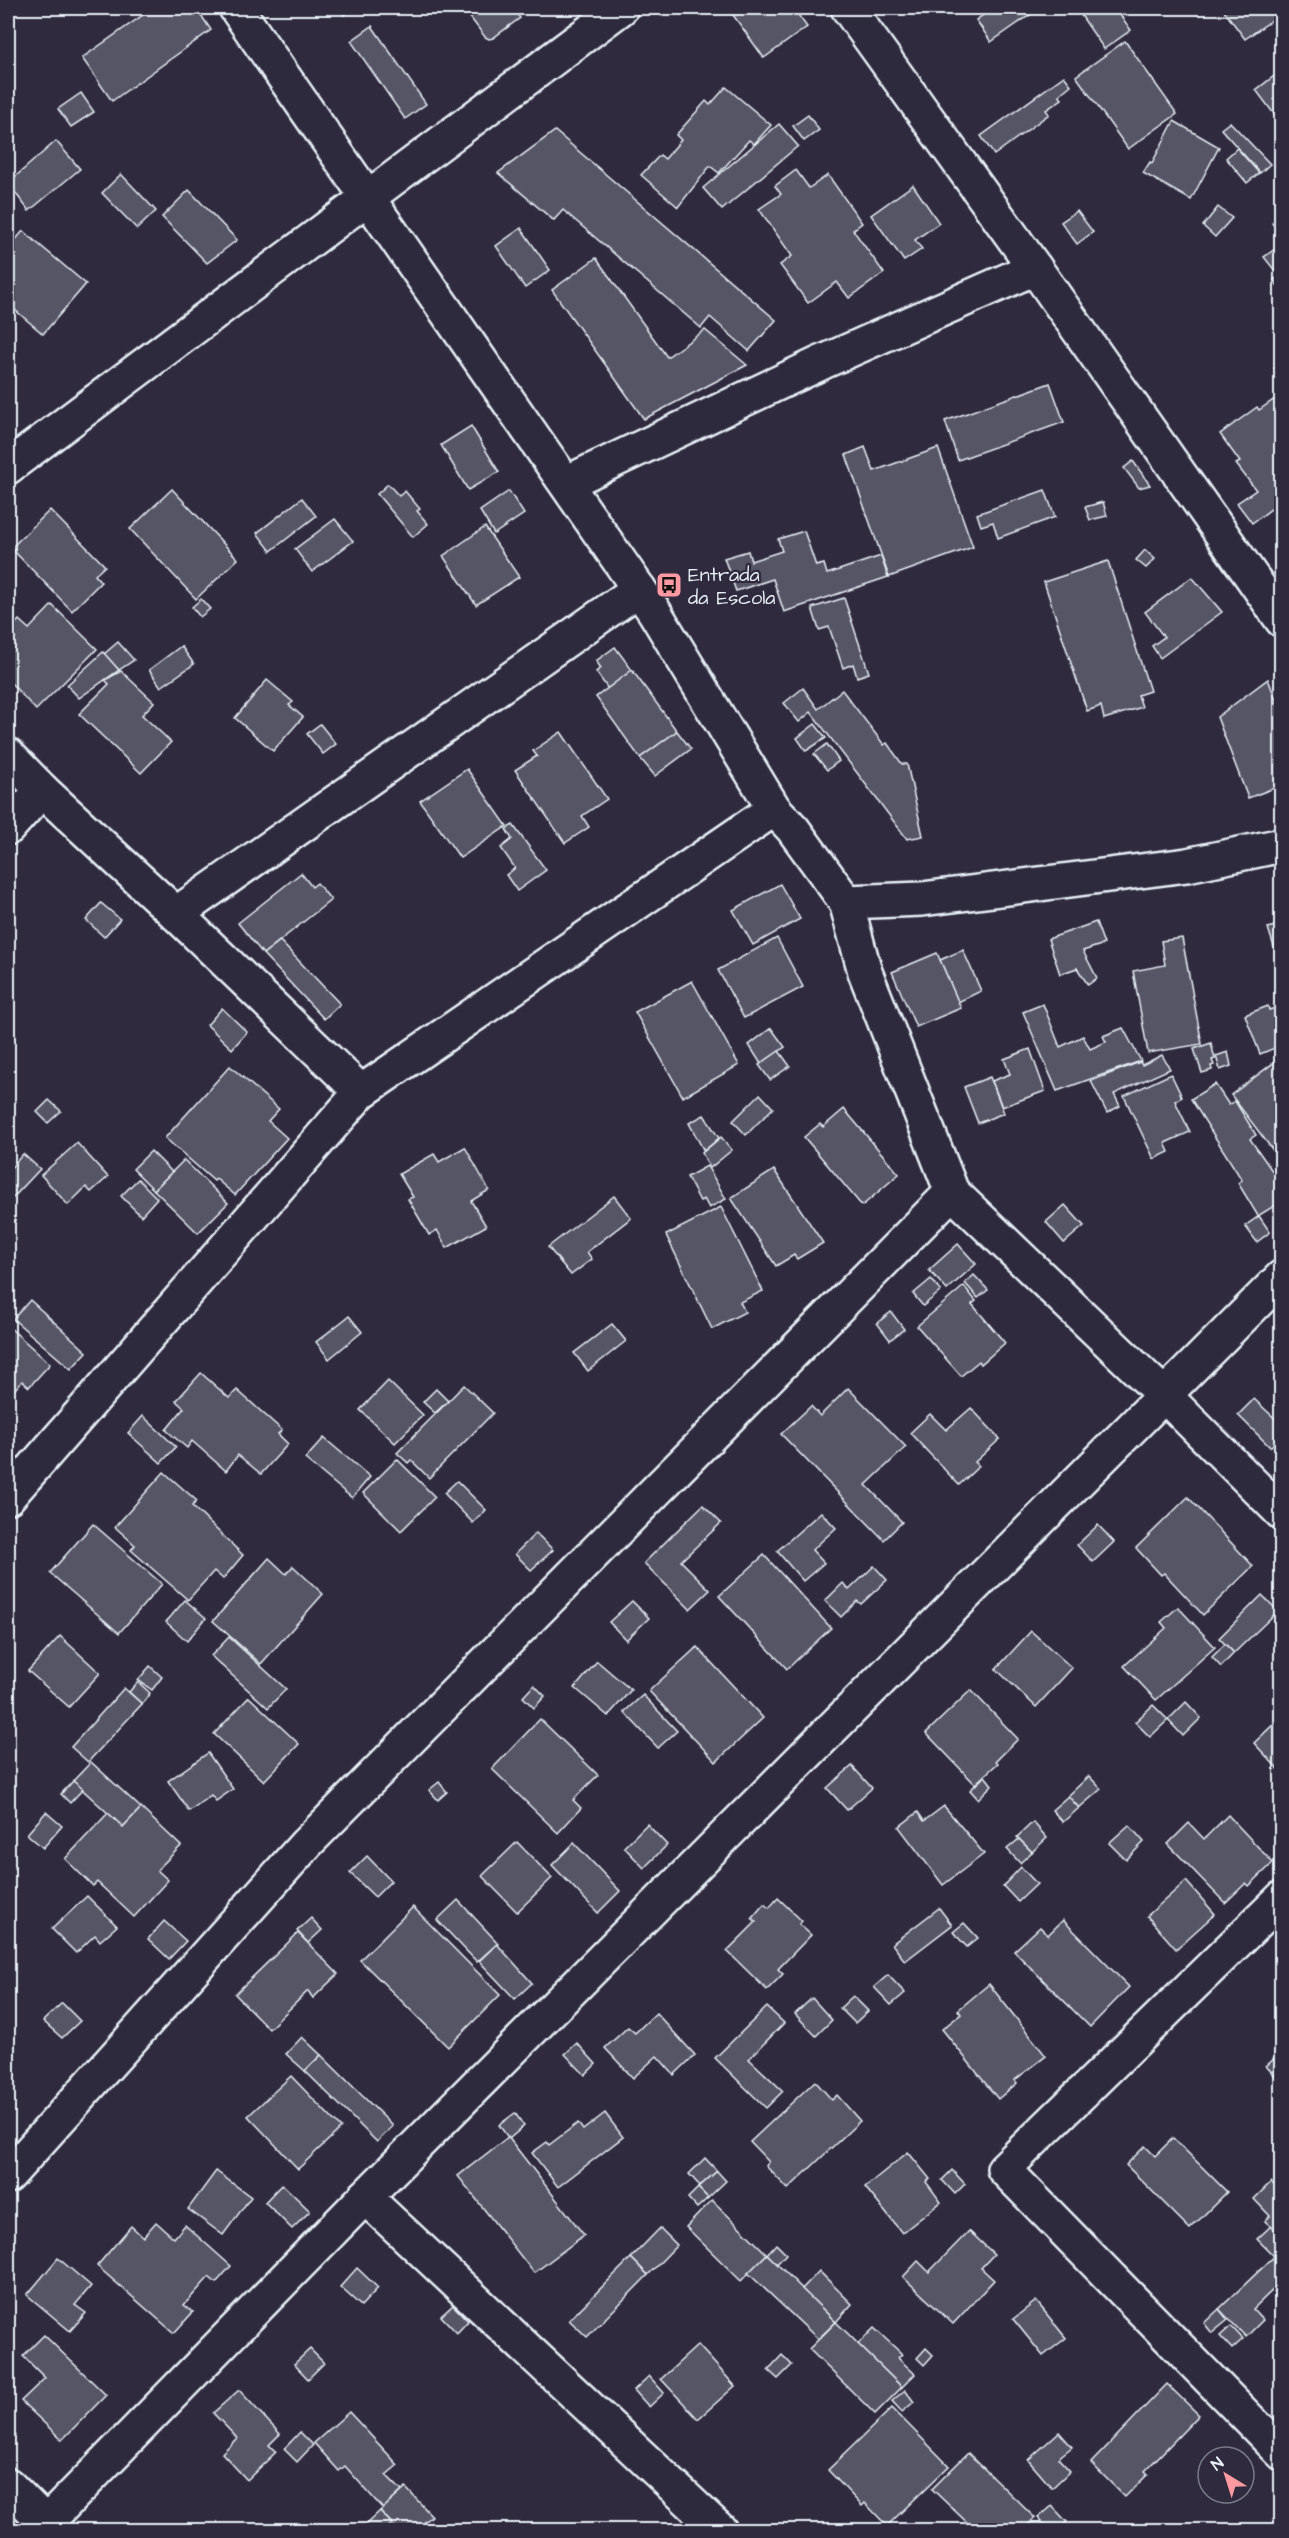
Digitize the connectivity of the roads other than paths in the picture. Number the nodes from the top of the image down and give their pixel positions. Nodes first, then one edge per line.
1 (236, 8) edge
2 (621, 8) edge
3 (848, 8) edge
4 (366, 196) junction
5 (1035, 268) junction
6 (8, 466) edge
7 (566, 483) junction
8 (639, 589) junction
9 (1281, 620) edge
10 (8, 755) edge
11 (42, 790) junction
12 (774, 809) junction
13 (8, 828) edge
14 (1281, 845) edge
15 (846, 902) junction
16 (176, 914) junction
17 (362, 1092) junction
18 (952, 1192) junction
19 (1281, 1277) edge
20 (1165, 1396) junction
21 (8, 1497) edge
22 (1281, 1513) edge
23 (1281, 1898) edge
24 (8, 2176) edge
25 (365, 2197) junction
26 (1281, 2453) edge
27 (8, 2485) edge
28 (46, 2528) edge
29 (720, 2530) edge

1 - 4 street
2 - 4 street
3 - 5 street
4 - 6 street
4 - 7 street
5 - 7 street
5 - 9 street
7 - 8 street
8 - 12 street
8 - 16 street
10 - 11 street
11 - 13 street
11 - 16 street
12 - 15 street
12 - 17 street
14 - 15 street
15 - 18 street
16 - 17 street
17 - 21 street
18 - 20 street
18 - 24 street
19 - 20 street
20 - 22 street
20 - 25 street
23 - 26 street
25 - 28 street
25 - 29 street
27 - 28 street

